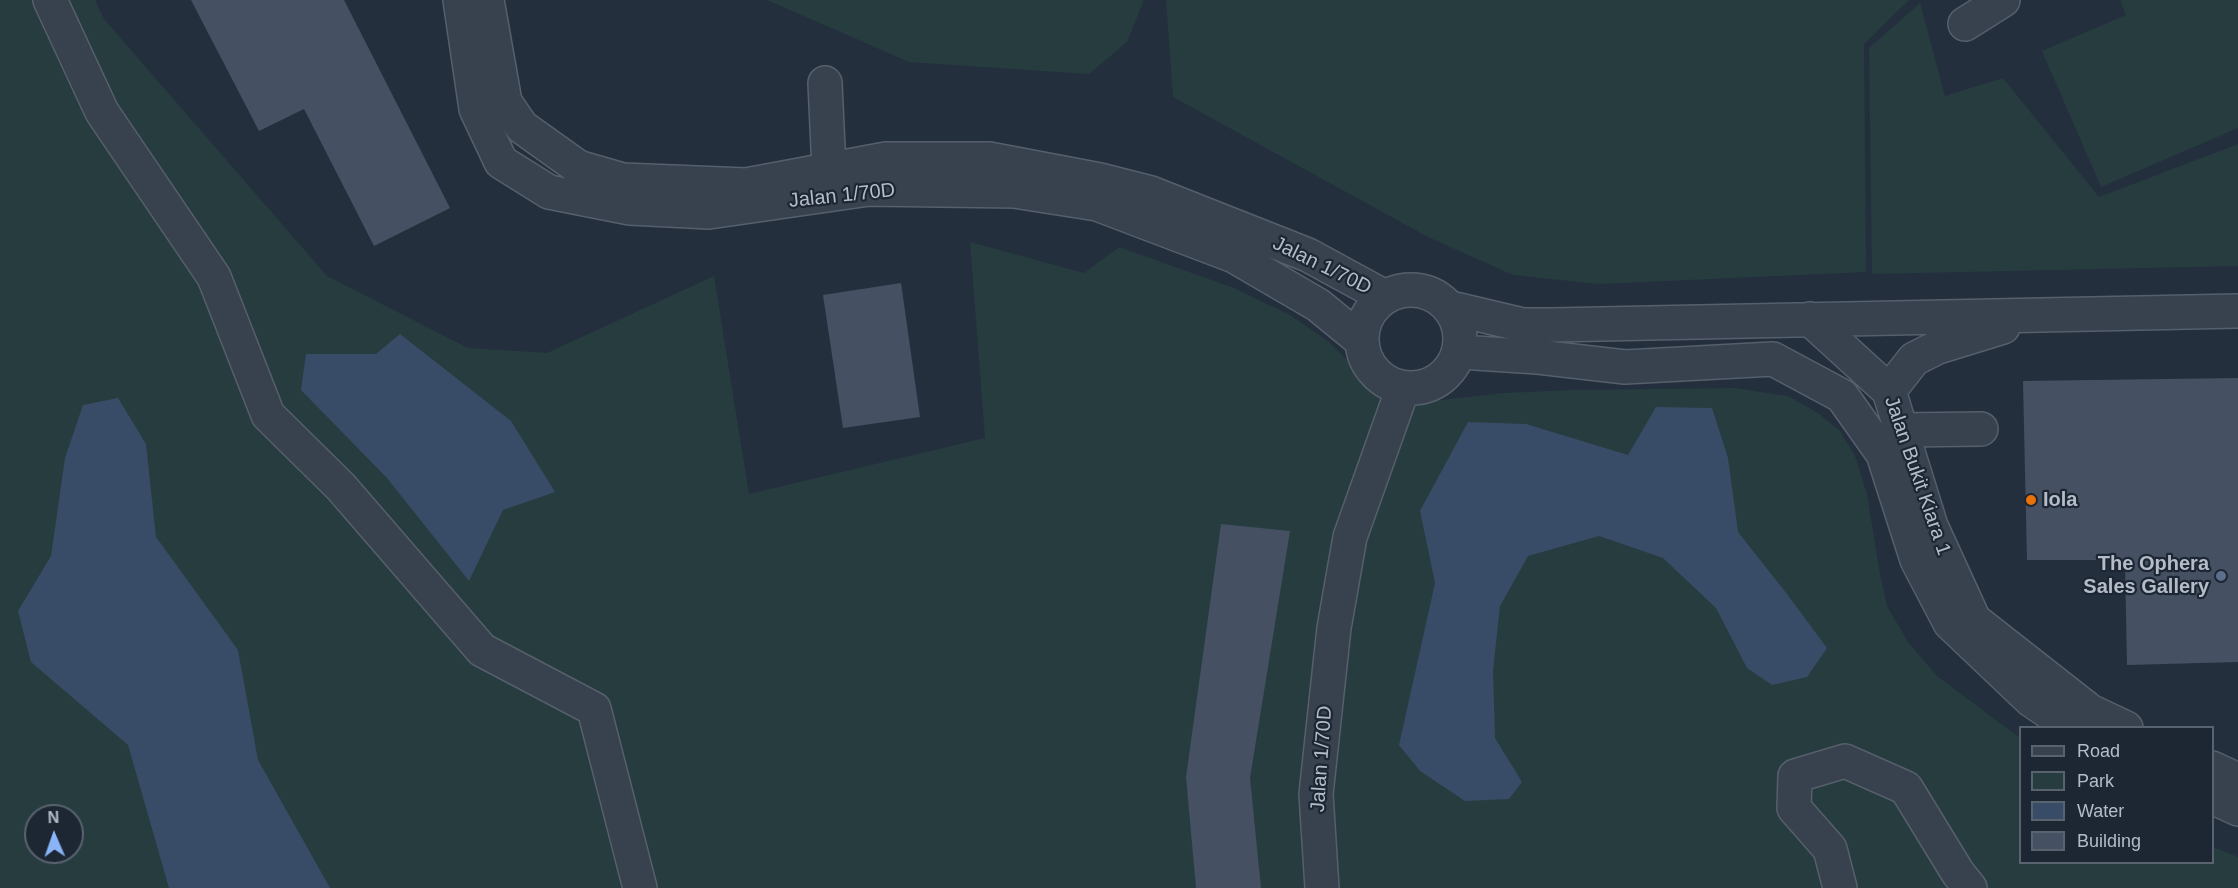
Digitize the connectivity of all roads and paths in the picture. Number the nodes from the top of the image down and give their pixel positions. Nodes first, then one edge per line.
1 (50, 0) edge
2 (460, 0) edge
3 (487, 0) edge
4 (2003, 0) edge
5 (1965, 24) dead end
6 (825, 82) dead end
7 (829, 170) junction
8 (1385, 297) junction
9 (1451, 308) junction
10 (2238, 310) edge
11 (2042, 315) junction
12 (1810, 320) junction
13 (1362, 340) junction
14 (1460, 352) junction
15 (1403, 388) junction
16 (1888, 391) junction
17 (1981, 429) dead end
18 (1901, 430) junction
19 (2069, 726) edge
20 (2122, 726) edge
21 (2214, 769) edge
22 (2238, 780) edge
23 (2214, 798) edge
24 (2238, 809) edge
25 (640, 888) edge
26 (1322, 888) edge
27 (1840, 888) edge
28 (1970, 888) edge

1 - 25 street
2 - 13 street, Jalan 1/70D
3 - 7 street, Jalan 1/70D
4 - 5 street
6 - 7 street
7 - 8 street, Jalan 1/70D
8 - 9 street
8 - 13 street
9 - 12 street
9 - 14 street
10 - 11 street
11 - 12 street
11 - 16 street
12 - 16 street, Jalan Bukit Kiara 1
13 - 15 street
14 - 15 street
14 - 19 street, Jalan Bukit Kiara 1
15 - 26 street, Jalan 1/70D
16 - 18 street, Jalan Bukit Kiara 1
17 - 18 street
18 - 20 street, Jalan Bukit Kiara 1
21 - 22 street
23 - 24 street
27 - 28 street

